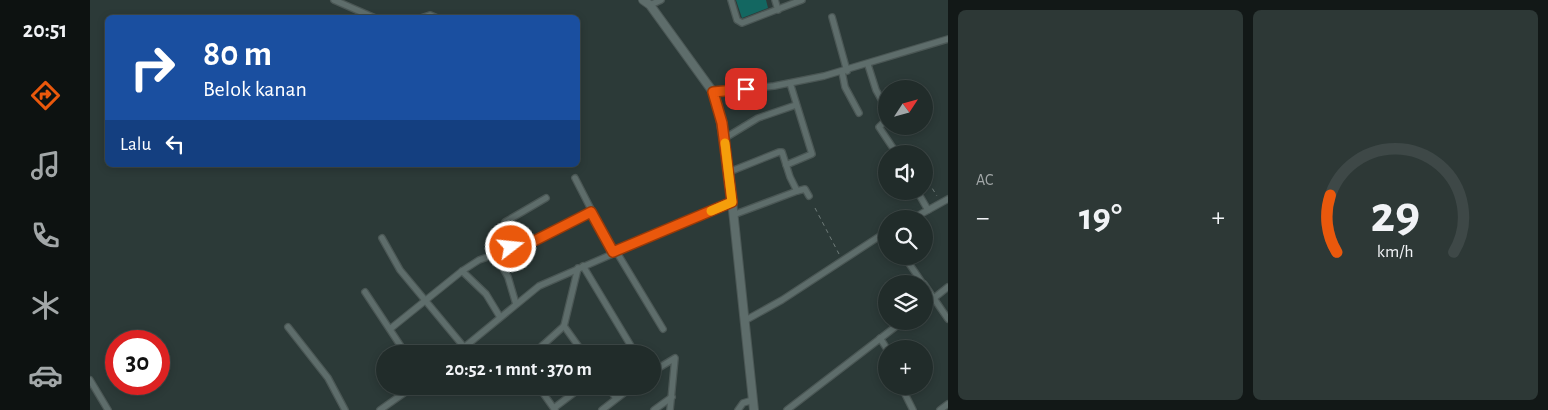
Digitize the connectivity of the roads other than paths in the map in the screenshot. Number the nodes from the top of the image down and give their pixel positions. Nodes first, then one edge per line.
1 (334, 0) edge
2 (661, 0) edge
3 (731, 0) edge
4 (774, 0) edge
5 (802, 0) edge
6 (646, 2) edge
7 (778, 10) junction
8 (368, 15) edge
9 (832, 17) dead end
10 (948, 38) edge
11 (868, 65) junction
12 (845, 71) junction
13 (790, 83) junction
14 (713, 92) junction
15 (878, 94) edge
16 (796, 105) junction
17 (859, 113) dead end
18 (725, 138) junction
19 (786, 165) junction
20 (729, 172) junction
21 (575, 178) dead end
22 (798, 191) junction
23 (809, 196) dead end
24 (546, 198) dead end
25 (948, 199) edge
26 (923, 200) edge
27 (732, 202) junction
28 (928, 210) joint
29 (591, 212) junction
30 (733, 215) junction
31 (878, 237) edge
32 (382, 238) dead end
33 (511, 247) junction
34 (614, 252) junction
35 (495, 254) junction
36 (581, 267) junction
37 (462, 271) junction
38 (948, 287) edge
39 (365, 292) dead end
40 (933, 298) joint
41 (427, 300) junction
42 (516, 304) junction
43 (500, 317) junction
44 (948, 319) edge
45 (746, 320) junction
46 (564, 326) junction
47 (288, 327) dead end
48 (390, 328) junction
49 (663, 329) dead end
50 (891, 330) edge
51 (880, 338) joint
52 (400, 345) edge
53 (462, 345) edge
54 (466, 345) edge
55 (543, 345) edge
56 (578, 345) edge
57 (630, 345) edge
58 (661, 367) edge
59 (90, 380) edge
60 (401, 395) edge
61 (545, 395) edge
62 (569, 395) edge
63 (614, 395) edge
64 (620, 395) edge
65 (906, 395) edge
66 (672, 396) junction
67 (616, 398) junction
68 (752, 400) junction
69 (948, 404) edge
70 (555, 409) edge
71 (108, 410) edge
72 (345, 410) edge
73 (380, 410) edge
74 (602, 410) edge
75 (654, 410) edge
76 (670, 410) edge
77 (738, 410) edge
78 (754, 410) edge
79 (787, 410) edge
80 (913, 410) edge
81 (940, 410) edge

1 - 8 street
2 - 6 street
3 - 7 street
4 - 7 street
5 - 7 street
6 - 14 street
9 - 12 street
10 - 11 street
11 - 12 street
11 - 15 street
12 - 13 street
12 - 17 street
13 - 14 street
13 - 16 street
14 - 18 street
16 - 18 street
16 - 19 street
18 - 20 street
19 - 20 street
19 - 22 street
20 - 27 street
21 - 29 street
22 - 23 street
22 - 30 street
24 - 33 street
25 - 28 street
26 - 28 street
27 - 30 street
27 - 34 street
29 - 33 street
29 - 34 street
30 - 45 street
31 - 45 street
32 - 41 street
33 - 35 street
34 - 36 street
34 - 49 street
35 - 37 street
35 - 42 street
36 - 42 street
36 - 46 street
36 - 57 street
37 - 41 street
37 - 43 street
38 - 40 street
39 - 48 street
40 - 44 street
41 - 48 street
41 - 53 street
42 - 43 street
43 - 54 street
45 - 68 street
46 - 55 street
46 - 56 street
47 - 72 street
48 - 52 street
50 - 51 street
51 - 79 street
58 - 66 street
59 - 71 street
60 - 73 street
61 - 70 street
62 - 70 street
63 - 67 street
64 - 67 street
65 - 80 street
66 - 75 street
66 - 76 street
67 - 74 street
68 - 77 street
68 - 78 street
69 - 81 street

